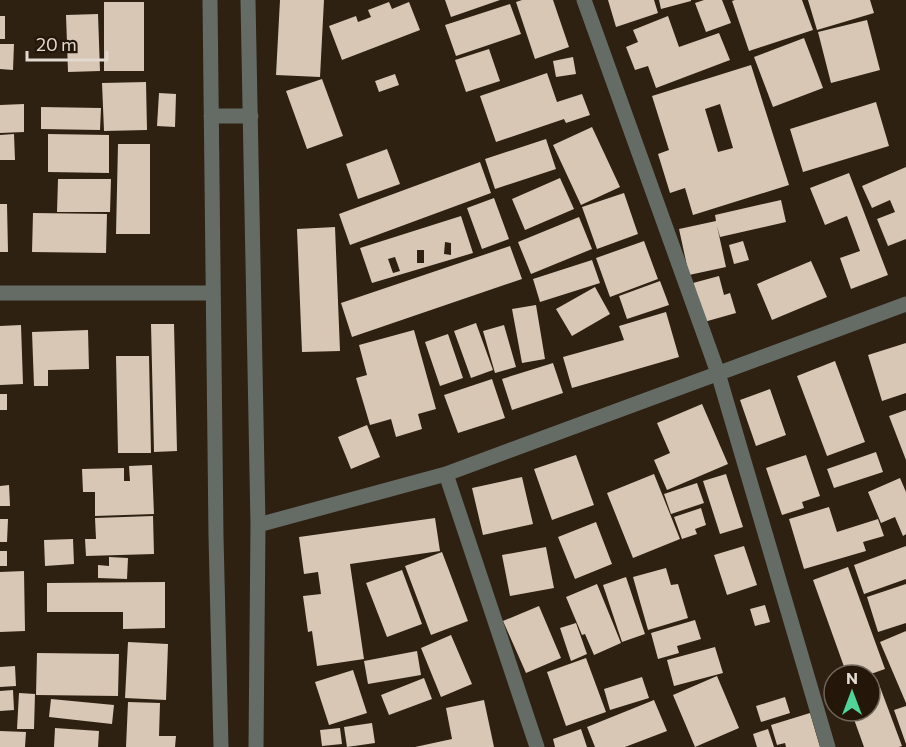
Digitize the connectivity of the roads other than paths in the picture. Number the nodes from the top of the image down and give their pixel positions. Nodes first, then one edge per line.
1 (210, 0) edge
2 (248, 0) edge
3 (584, 0) edge
4 (211, 116) junction
5 (251, 116) junction
6 (0, 292) edge
7 (213, 292) junction
8 (906, 304) edge
9 (718, 373) junction
10 (446, 474) junction
11 (258, 525) junction
12 (221, 747) edge
13 (255, 747) edge
14 (537, 747) edge
15 (828, 747) edge

1 - 4 street
2 - 5 street
3 - 9 street
4 - 5 street
4 - 7 street
5 - 11 street
6 - 7 street
7 - 12 street
8 - 9 street
9 - 10 street
9 - 15 street
10 - 11 street
10 - 14 street
11 - 13 street

